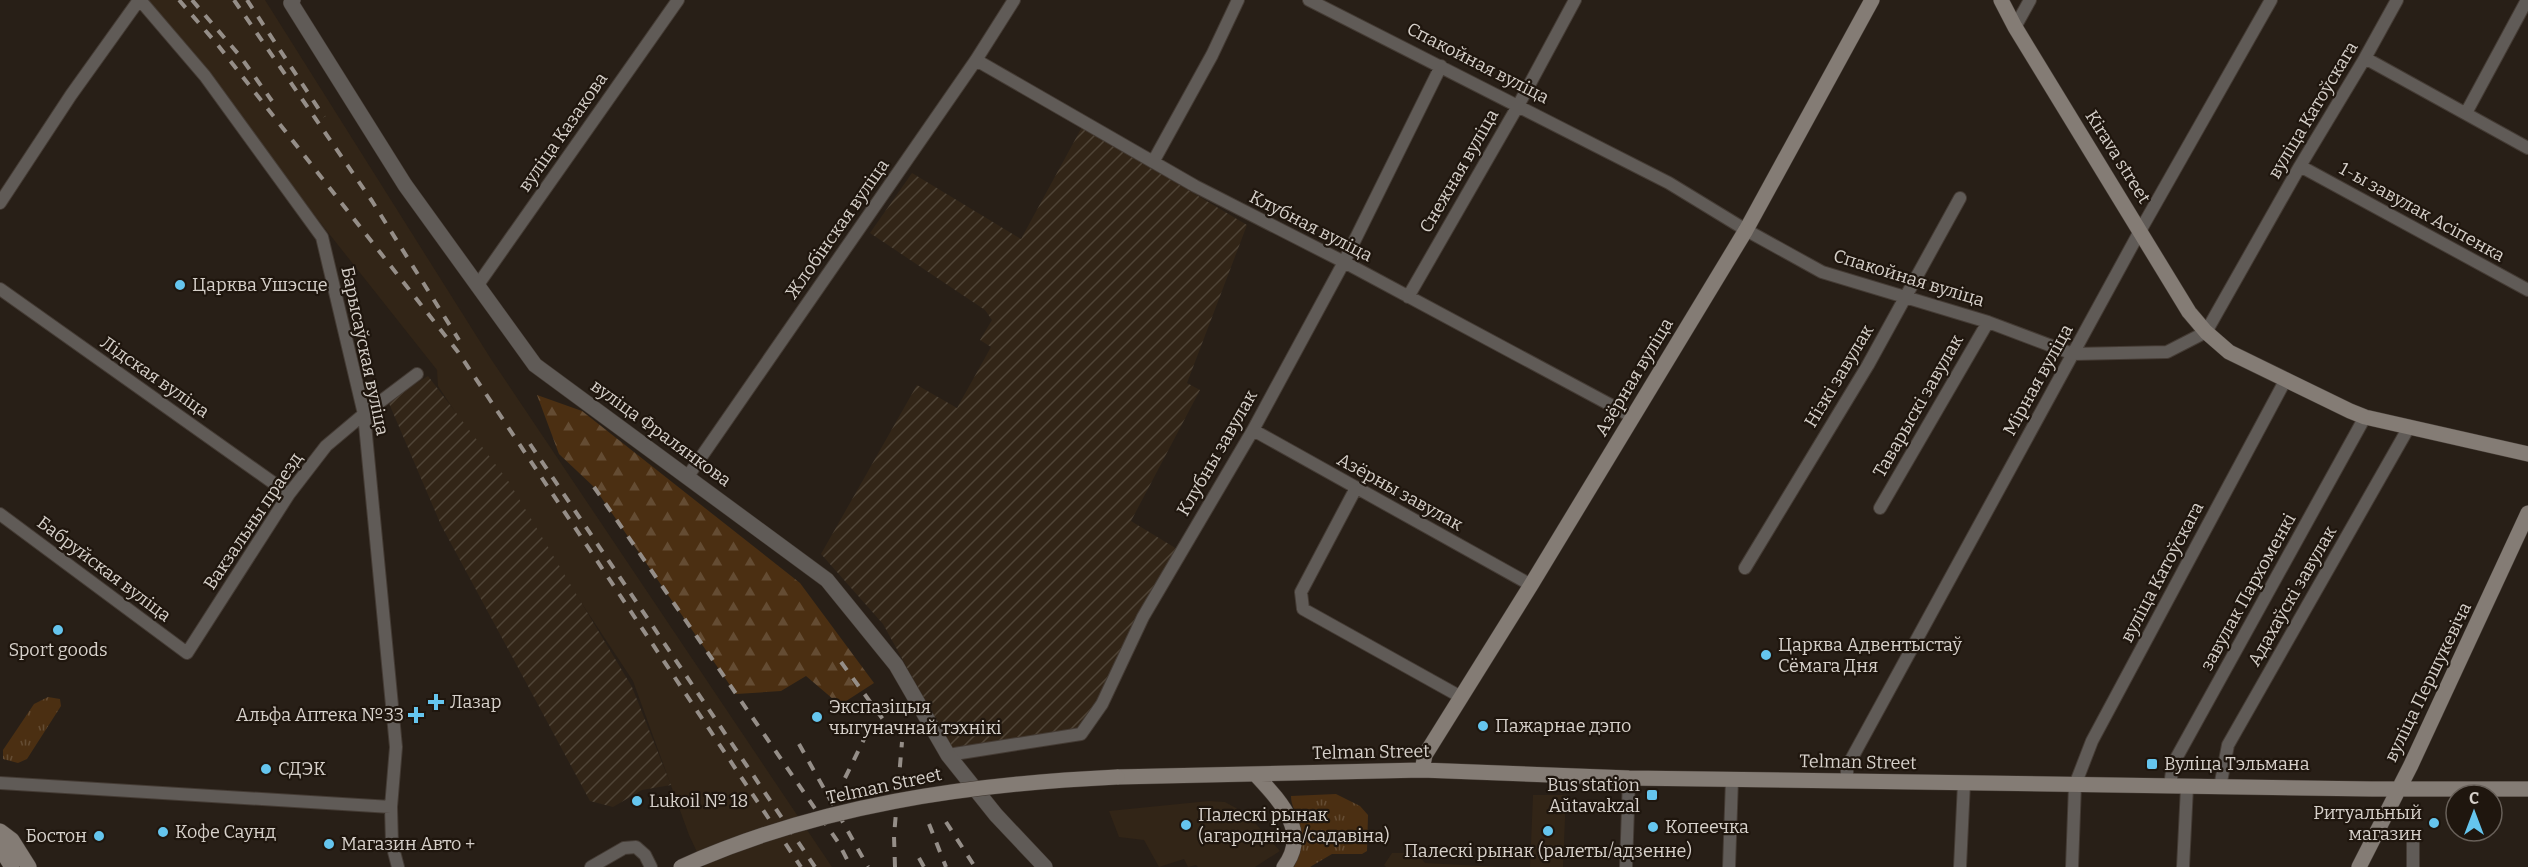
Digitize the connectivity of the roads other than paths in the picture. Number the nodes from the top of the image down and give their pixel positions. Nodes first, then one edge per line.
1 (139, 0) edge
2 (678, 0) edge
3 (1014, 0) edge
4 (1238, 0) edge
5 (1309, 0) edge
6 (1575, 0) edge
7 (1872, 0) edge
8 (2001, 0) edge
9 (2030, 0) edge
10 (2271, 0) edge
11 (2397, 0) edge
12 (2527, 0) edge
13 (291, 1) edge
14 (2015, 27) junction
15 (2366, 58) junction
16 (976, 60) junction
17 (1441, 66) junction
18 (1519, 105) junction
19 (2466, 113) junction
20 (2528, 148) edge
21 (1153, 162) junction
22 (2300, 166) junction
23 (1960, 198) dead end
24 (0, 203) edge
25 (1746, 230) junction
26 (2140, 231) junction
27 (1344, 262) junction
28 (477, 286) junction
29 (0, 289) edge
30 (2528, 290) edge
31 (1906, 296) junction
32 (1408, 297) junction
33 (1988, 322) junction
34 (2206, 332) junction
35 (2073, 354) junction
36 (417, 374) dead end
37 (2286, 379) junction
38 (364, 414) junction
39 (1633, 417) junction
40 (2365, 417) junction
41 (2409, 427) junction
42 (1253, 430) junction
43 (2528, 454) edge
44 (688, 476) junction
45 (1356, 488) junction
46 (289, 494) junction
47 (1880, 508) dead end
48 (2528, 513) edge
49 (0, 514) edge
50 (1745, 568) dead end
51 (1531, 585) junction
52 (187, 653) joint
53 (1461, 697) junction
54 (948, 755) junction
55 (1422, 770) junction
56 (1252, 775) junction
57 (1629, 778) junction
58 (1732, 779) junction
59 (1847, 782) junction
60 (0, 783) edge
61 (1964, 783) junction
62 (2074, 785) junction
63 (2170, 786) junction
64 (2187, 787) junction
65 (2220, 787) junction
66 (2398, 789) junction
67 (2528, 789) edge
68 (391, 807) junction
69 (0, 831) edge
70 (2413, 840) dead end
71 (0, 848) edge
72 (12, 867) edge
73 (29, 867) edge
74 (398, 867) edge
75 (591, 867) edge
76 (651, 867) edge
77 (681, 867) edge
78 (1045, 867) edge
79 (1284, 867) edge
80 (1626, 867) edge
81 (1729, 867) edge
82 (1960, 867) edge
83 (2072, 867) edge
84 (2183, 867) edge
85 (2359, 867) edge
86 (2413, 867) edge

1 - 24 street
1 - 38 street, Барысаўская вуліца
2 - 28 street, вуліца Казакова
3 - 16 street, Жлобінская вуліца
4 - 21 street
5 - 17 street, Спакойная вуліца
6 - 18 street, Снежная вуліца
7 - 25 main road, Азёрная вуліца
8 - 14 main road, Kirava street
9 - 14 street
10 - 26 street, Мірная вуліца
11 - 15 street, вуліца Катоўскага
12 - 19 street
13 - 28 street, вуліца Фралянкова
14 - 26 main road, Kirava street
15 - 19 street
15 - 22 street, вуліца Катоўскага
16 - 21 street, Клубная вуліца
16 - 44 street, Жлобінская вуліца
17 - 18 street, Спакойная вуліца
17 - 27 street, Клубны завулак
18 - 25 street, Спакойная вуліца
18 - 32 street, Снежная вуліца
19 - 20 street
21 - 27 street, Клубная вуліца
22 - 30 street, 1-ы завулак Асіпенка
22 - 34 street, вуліца Катоўскага
23 - 31 street, Нізкі завулак
25 - 31 street, Спакойная вуліца
25 - 39 main road, Азёрная вуліца
26 - 34 main road, Kirava street
26 - 35 street, Мірная вуліца
27 - 32 street, Клубная вуліца
27 - 42 street, Клубны завулак
28 - 44 street, вуліца Фралянкова
29 - 46 street, Лідская вуліца
31 - 33 street, Спакойная вуліца
31 - 50 street, Нізкі завулак
32 - 39 street, Клубная вуліца
33 - 35 street, Спакойная вуліца
33 - 47 street, Таварыскі завулак
34 - 35 street, Спакойная вуліца
34 - 37 main road
35 - 59 street, Мірная вуліца
36 - 38 street, Вакзальны праезд
37 - 40 main road
37 - 62 street, вуліца Катоўскага
38 - 46 street, Вакзальны праезд
38 - 68 street, Барысаўская вуліца
39 - 51 main road, Азёрная вуліца
40 - 41 main road
40 - 63 street, завулак Пархоменкі
41 - 43 main road
41 - 65 street, Адахаўскі завулак
42 - 45 street, Азёрны завулак
42 - 54 street, Клубны завулак
44 - 54 street, вуліца Фралянкова
45 - 51 street, Азёрны завулак
45 - 53 street
46 - 52 street, Вакзальны праезд
48 - 66 main road, вуліца Першукевіча
49 - 52 street, Бабруйская вуліца
51 - 53 main road, Азёрная вуліца
53 - 55 main road, Азёрная вуліца
54 - 78 street, вуліца Фралянкова
55 - 56 main road, Telman Street
55 - 57 main road, Telman Street
56 - 77 main road, Telman Street, bridge
56 - 79 main road
57 - 58 main road, Telman Street
57 - 80 street
58 - 59 main road, Telman Street
58 - 81 street
59 - 61 main road, Telman Street
60 - 68 street
61 - 62 main road, Telman Street
61 - 82 street
62 - 63 main road
62 - 83 street
63 - 64 main road
64 - 65 main road
64 - 84 street
65 - 66 main road
66 - 67 main road
66 - 85 main road, вуліца Першукевіча
68 - 74 street, Барысаўская вуліца
69 - 73 main road
70 - 86 street
71 - 72 main road
75 - 76 street

